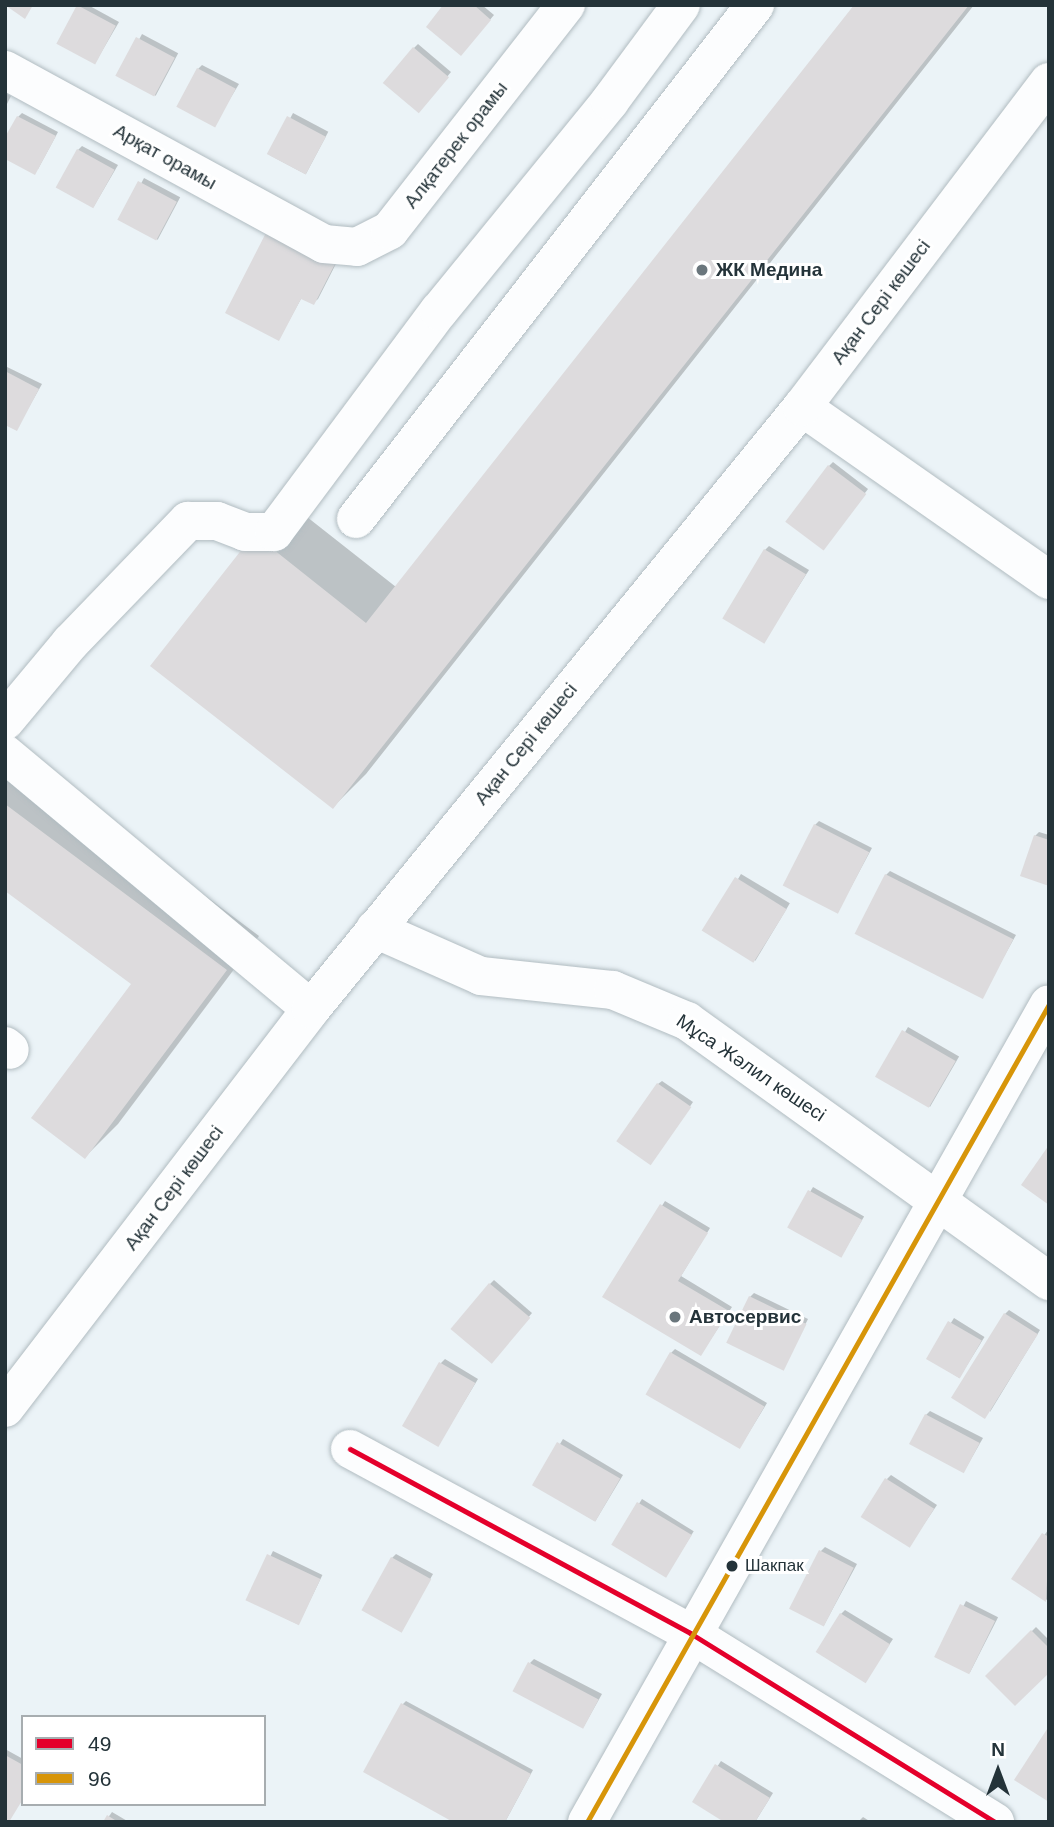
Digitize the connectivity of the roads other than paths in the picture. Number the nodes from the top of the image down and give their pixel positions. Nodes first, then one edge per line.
1 (566, 5) edge
2 (681, 5) edge
3 (755, 5) edge
4 (5, 70) edge
5 (1049, 82) edge
6 (324, 244) joint
7 (802, 407) junction
8 (356, 520) dead end
9 (1049, 580) edge
10 (5, 721) edge
11 (5, 754) edge
12 (375, 929) junction
13 (1049, 1004) edge
14 (311, 1009) junction
15 (937, 1199) junction
16 (1049, 1281) edge
17 (5, 1408) edge
18 (350, 1449) dead end
19 (690, 1633) junction
20 (587, 1822) edge
21 (995, 1822) edge

1 - 6 street, Алқатерек орамы
2 - 10 street
3 - 8 street
4 - 6 street, Арқат орамы
5 - 7 street, Ақан Сері көшесі
7 - 9 street
7 - 12 street, Ақан Сері көшесі
11 - 14 street
12 - 14 street, Ақан Сері көшесі
12 - 15 street, Мұса Жәлил көшесі
13 - 15 street
14 - 17 street, Ақан Сері көшесі
15 - 16 street, Мұса Жәлил көшесі
15 - 19 street
18 - 19 street
19 - 20 street
19 - 21 street

